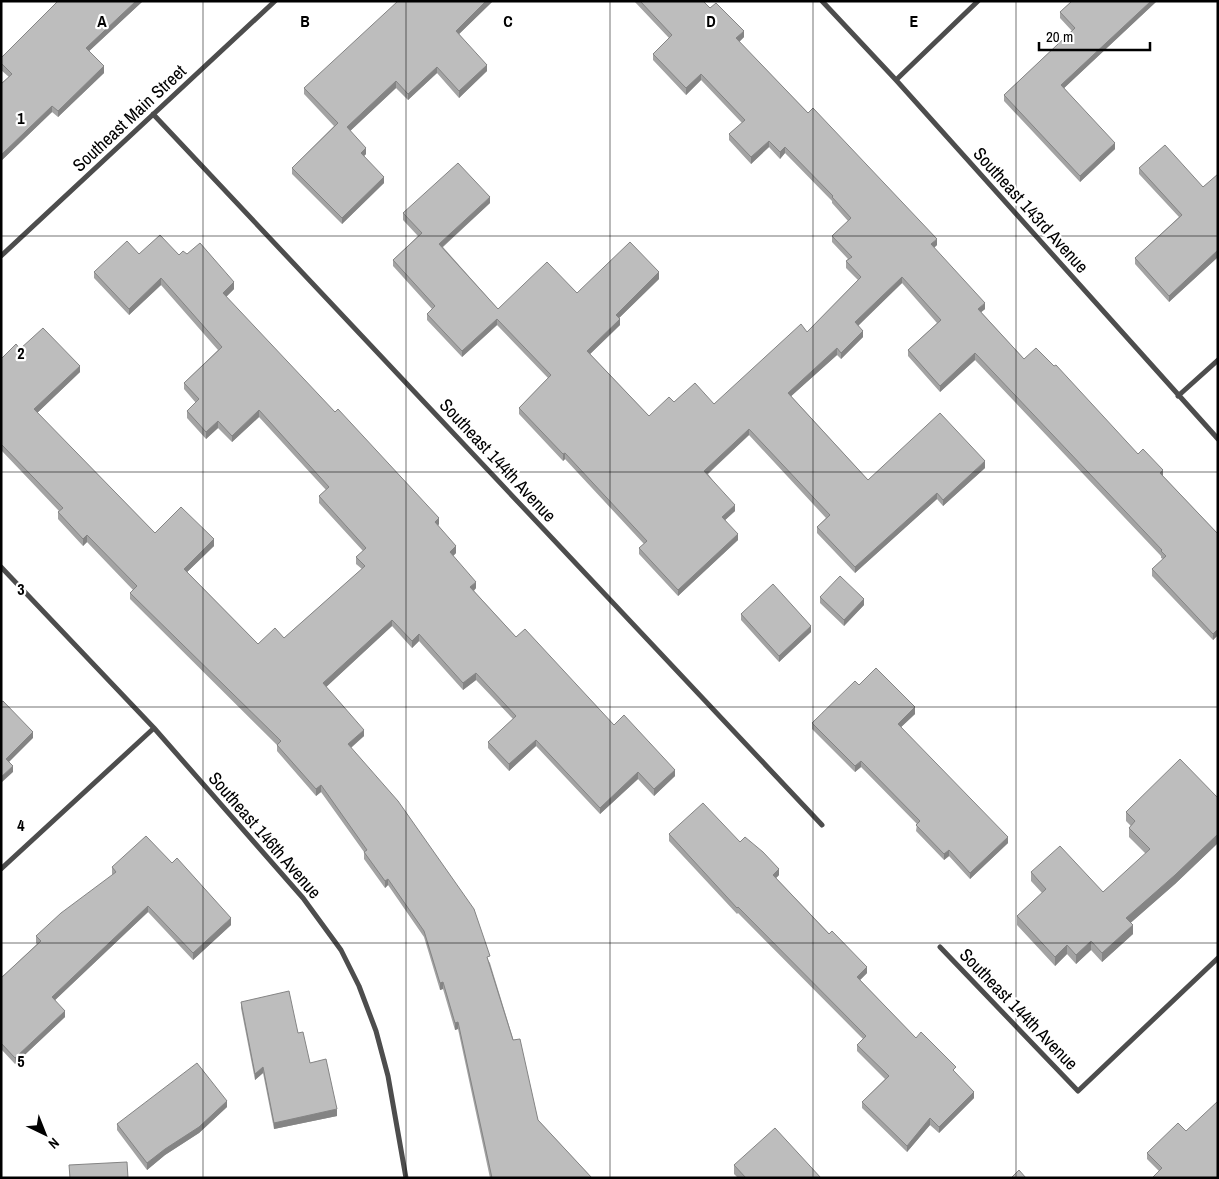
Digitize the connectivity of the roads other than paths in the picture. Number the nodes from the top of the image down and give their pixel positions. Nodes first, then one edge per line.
1 (275, 1) edge
2 (822, 1) edge
3 (978, 1) edge
4 (896, 80) junction
5 (153, 114) junction
6 (1, 256) edge
7 (1218, 360) edge
8 (1178, 396) junction
9 (1218, 439) edge
10 (1, 567) edge
11 (154, 728) junction
12 (822, 825) dead end
13 (1, 869) edge
14 (940, 946) dead end
15 (1218, 958) edge
16 (406, 1178) edge

1 - 5 street, Southeast Main Street
2 - 4 street, Southeast 143rd Avenue
3 - 4 street
4 - 8 street, Southeast 143rd Avenue
5 - 6 street, Southeast Main Street
5 - 12 street, Southeast 144th Avenue
7 - 8 street
8 - 9 street, Southeast 143rd Avenue
10 - 11 street, Southeast 146th Avenue
11 - 13 street
11 - 16 street, Southeast 146th Avenue
14 - 15 street, Southeast 144th Avenue

